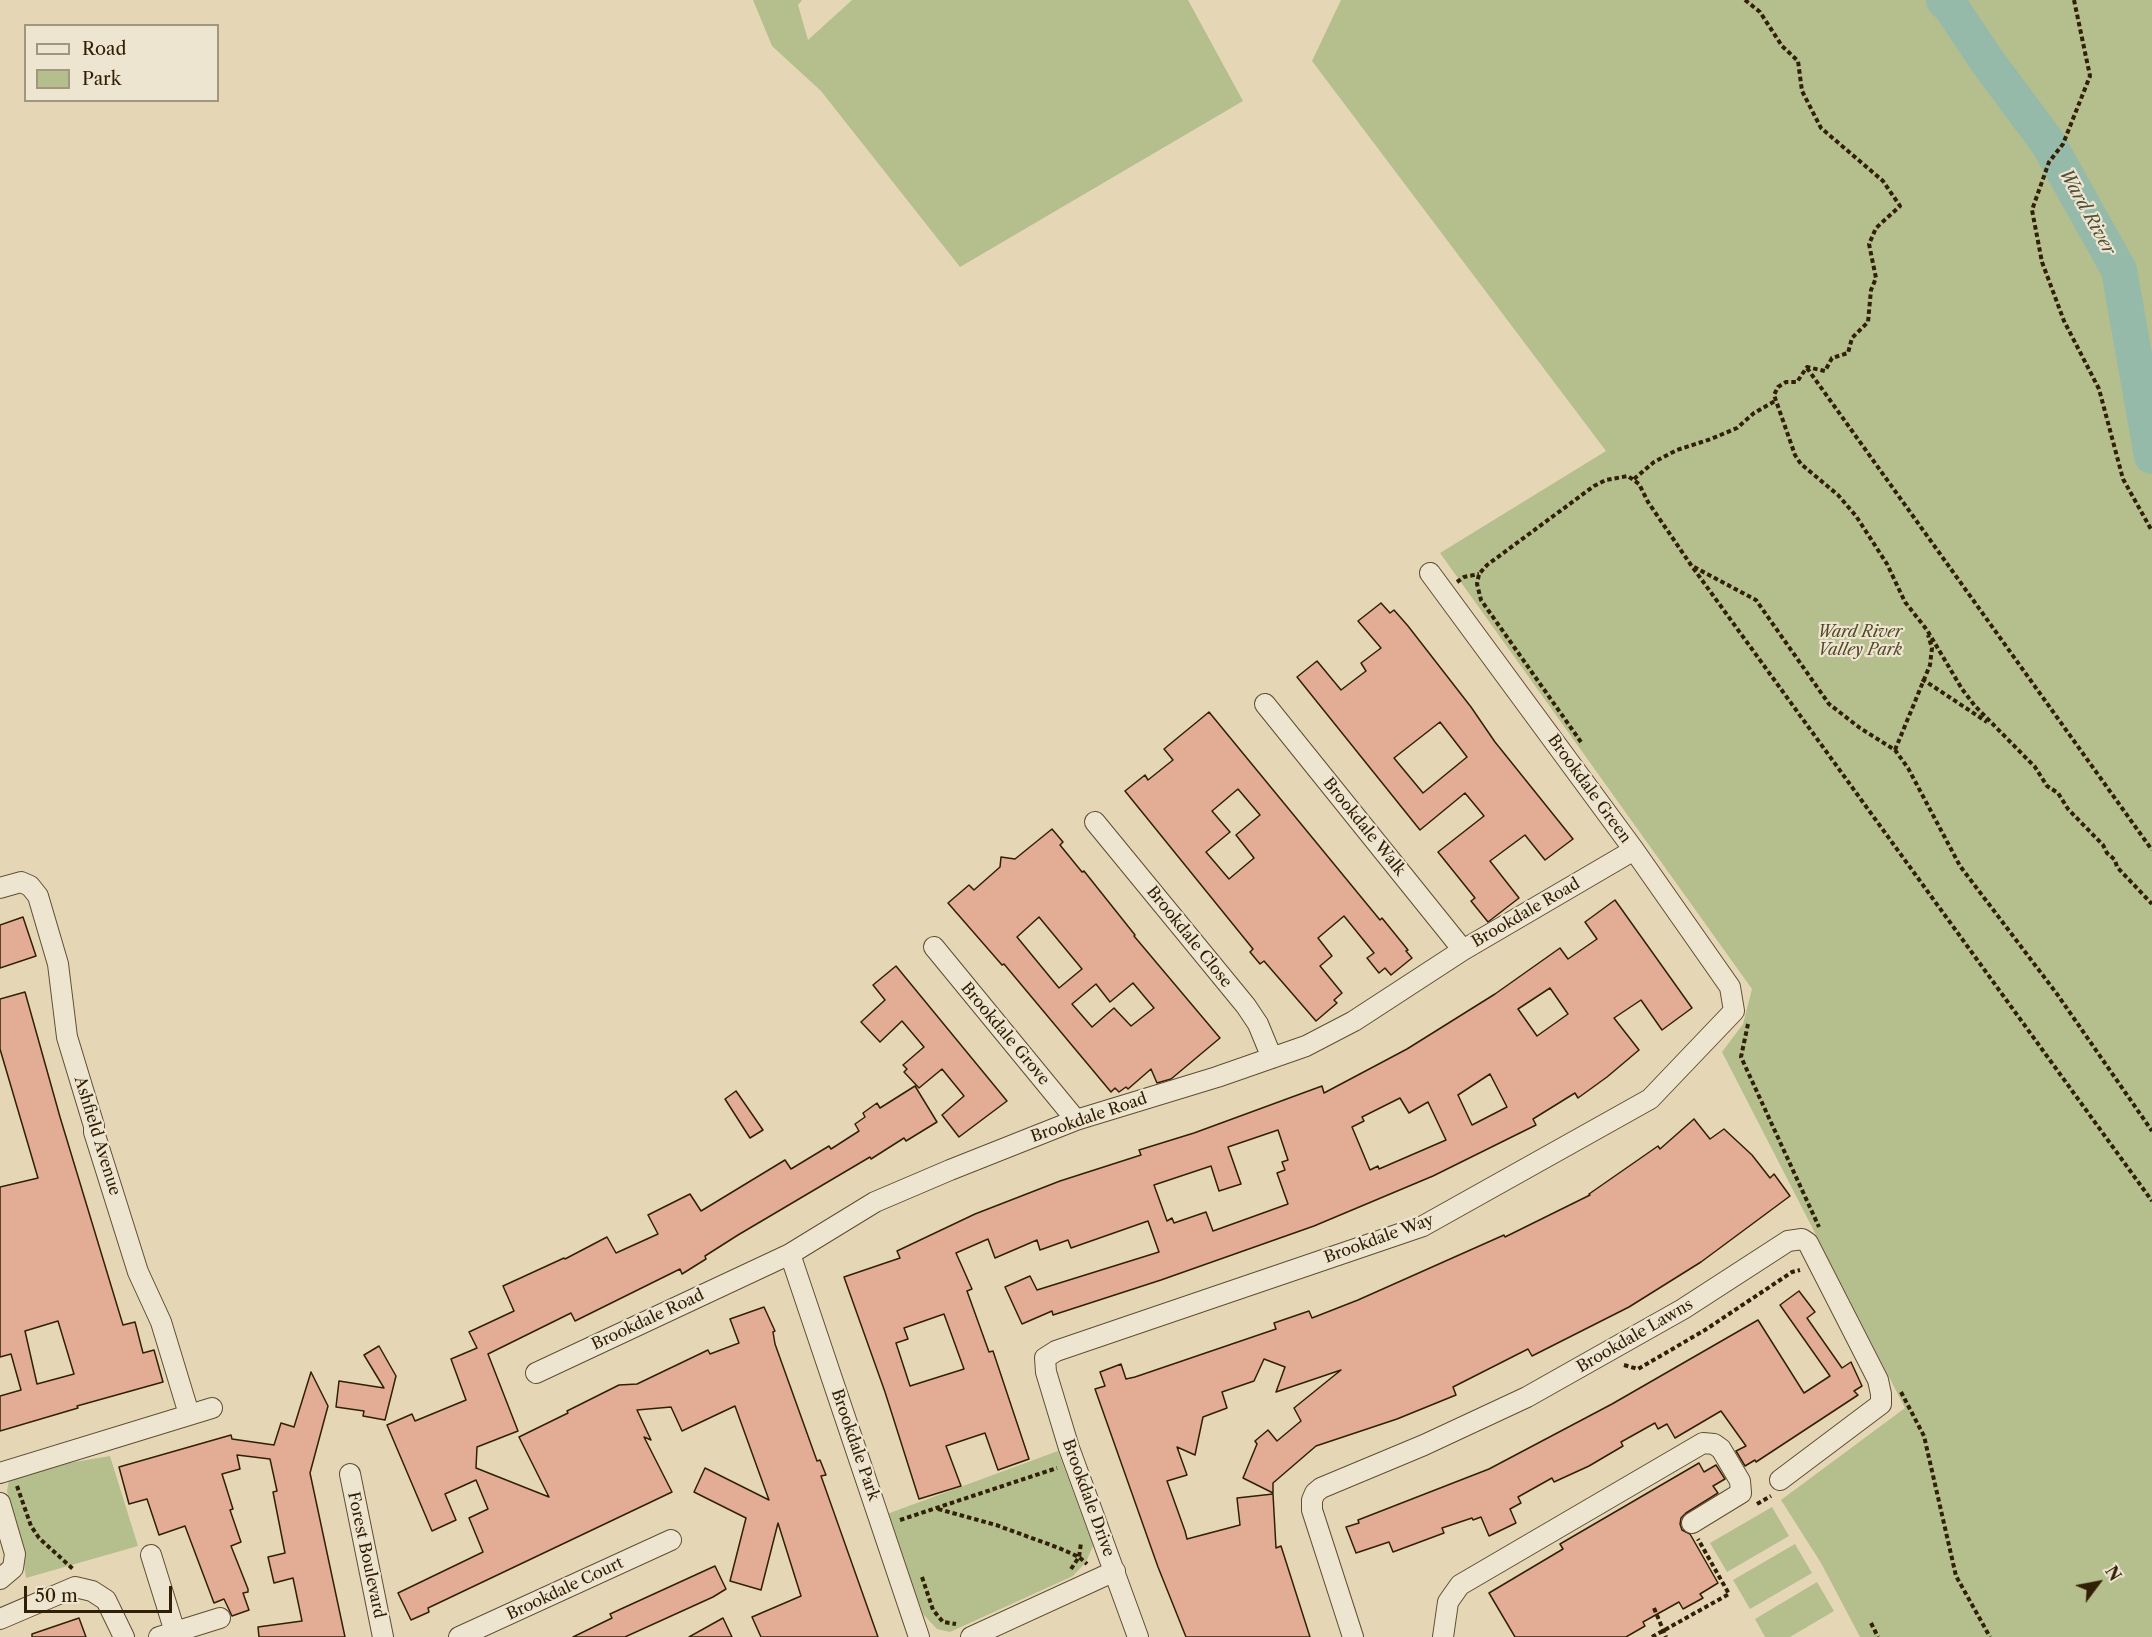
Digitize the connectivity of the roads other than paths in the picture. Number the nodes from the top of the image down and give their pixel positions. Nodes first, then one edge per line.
1 (1430, 573) dead end
2 (1265, 704) dead end
3 (1095, 822) dead end
4 (1634, 850) junction
5 (0, 888) edge
6 (934, 947) dead end
7 (1462, 950) junction
8 (1734, 1011) joint
9 (1272, 1058) junction
10 (1076, 1120) junction
11 (790, 1254) junction
12 (1046, 1358) joint
13 (536, 1373) dead end
14 (212, 1408) dead end
15 (189, 1414) junction
16 (350, 1474) dead end
17 (1777, 1487) road end
18 (3, 1488) edge
19 (1695, 1530) road end
20 (671, 1540) dead end
21 (151, 1555) dead end
22 (1108, 1574) junction
23 (0, 1579) edge
24 (220, 1618) dead end
25 (0, 1619) edge
26 (966, 1629) edge
27 (167, 1634) edge
28 (124, 1637) edge
29 (383, 1637) edge
30 (459, 1637) edge
31 (919, 1637) edge
32 (1138, 1637) edge
33 (1353, 1637) edge
34 (1443, 1637) edge

1 - 4 street, Brookdale Green
2 - 7 street, Brookdale Walk
3 - 9 street, Brookdale Close
4 - 7 street, Brookdale Road
4 - 8 street, Brookdale Green
5 - 15 street, Ashfield Avenue
6 - 10 street, Brookdale Grove
7 - 9 street, Brookdale Road
8 - 12 street, Brookdale Way
9 - 10 street, Brookdale Road
10 - 11 street, Brookdale Road
11 - 13 street, Brookdale Road
11 - 31 street, Brookdale Park
12 - 22 street, Brookdale Drive
14 - 15 street
15 - 18 street
16 - 29 street, Forest Boulevard
17 - 33 street, Brookdale Lawns
18 - 23 street
19 - 34 street
20 - 30 street, Brookdale Court
21 - 27 street
22 - 26 street
22 - 32 street, Brookdale Drive
24 - 27 street
25 - 28 street

